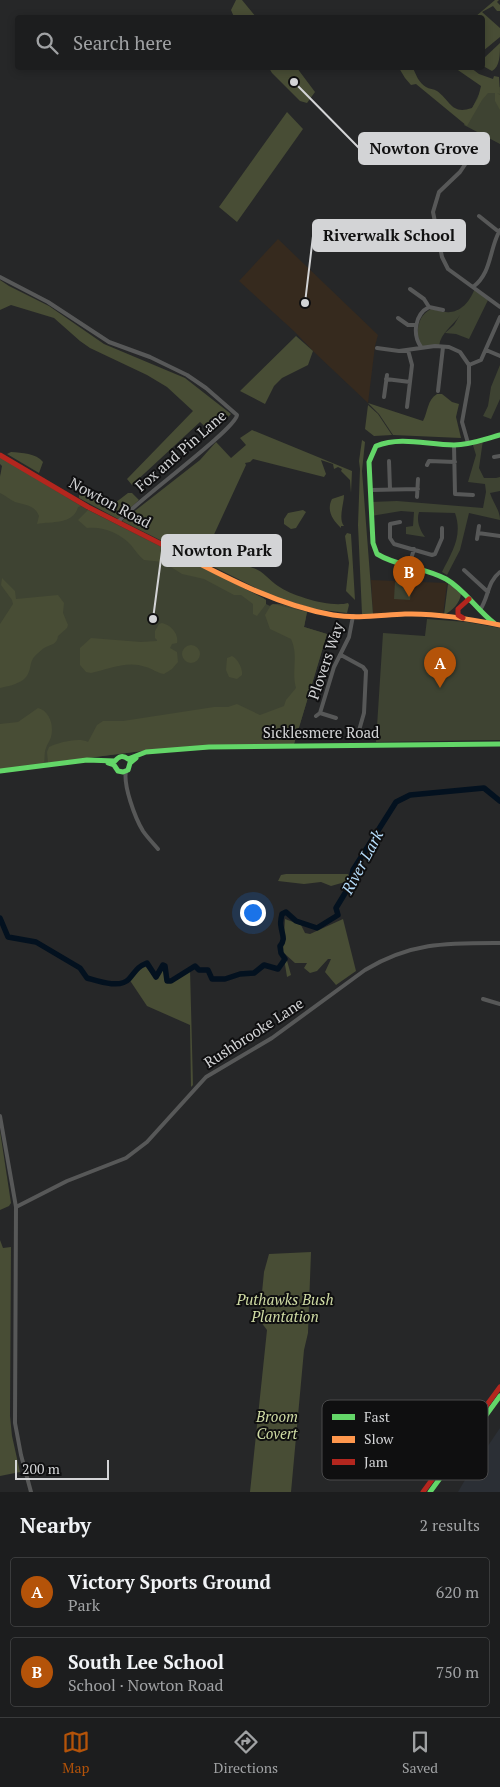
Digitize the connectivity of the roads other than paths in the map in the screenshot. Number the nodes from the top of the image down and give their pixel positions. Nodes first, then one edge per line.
1 (473, 146) dead end
2 (479, 216) dead end
3 (499, 231) edge
4 (494, 244) junction
5 (500, 247) edge
6 (0, 277) edge
7 (474, 287) junction
8 (410, 289) dead end
9 (429, 307) junction
10 (500, 307) edge
11 (443, 310) dead end
12 (500, 317) edge
13 (398, 318) dead end
14 (416, 325) junction
15 (421, 347) junction
16 (443, 347) junction
17 (377, 348) dead end
18 (408, 350) junction
19 (486, 350) junction
20 (500, 356) edge
21 (469, 365) junction
22 (410, 382) junction
23 (438, 391) dead end
24 (384, 397) dead end
25 (407, 407) dead end
26 (500, 435) edge
27 (468, 443) junction
28 (454, 445) junction
29 (0, 455) edge
30 (500, 456) edge
31 (494, 458) dead end
32 (389, 460) dead end
33 (455, 462) junction
34 (427, 465) dead end
35 (418, 479) dead end
36 (418, 489) junction
37 (371, 490) junction
38 (390, 490) junction
39 (473, 495) dead end
40 (417, 497) dead end
41 (118, 522) junction
42 (400, 522) dead end
43 (479, 526) dead end
44 (442, 528) dead end
45 (478, 533) junction
46 (500, 536) edge
47 (477, 538) dead end
48 (414, 549) junction
49 (409, 566) junction
50 (464, 570) dead end
51 (500, 572) edge
52 (488, 592) junction
53 (469, 599) junction
54 (458, 609) junction
55 (480, 610) junction
56 (353, 616) junction
57 (442, 617) junction
58 (466, 619) junction
59 (474, 620) junction
60 (498, 625) edge
61 (341, 655) junction
62 (336, 717) dead end
63 (360, 733) dead end
64 (500, 744) edge
65 (129, 761) junction
66 (115, 763) junction
67 (0, 771) edge
68 (124, 773) junction
69 (158, 849) dead end
70 (500, 943) edge
71 (483, 999) dead end
72 (500, 1004) edge
73 (0, 1116) edge
74 (16, 1207) junction
75 (500, 1387) edge
76 (500, 1396) edge
77 (488, 1403) edge
78 (488, 1412) edge
79 (432, 1480) edge
80 (439, 1480) edge
81 (31, 1492) edge
82 (423, 1492) edge
83 (430, 1492) edge

1 - 7 street
2 - 3 street
3 - 4 street
4 - 5 street
4 - 7 street
6 - 41 street, Fox and Pin Lane
7 - 10 street
8 - 9 street
9 - 11 street
9 - 14 street
12 - 19 street
13 - 14 street
14 - 15 street
15 - 16 street
15 - 18 street
16 - 21 street
16 - 23 street
17 - 18 street
18 - 22 street
19 - 20 street
19 - 21 street
21 - 27 street
22 - 24 street
22 - 25 street
26 - 27 main road
27 - 28 main road
28 - 33 street
28 - 37 main road
29 - 41 main road, Nowton Road
30 - 31 street
32 - 38 street
33 - 34 street
33 - 39 street
35 - 36 street
36 - 38 street
36 - 40 street
37 - 38 street
37 - 49 main road
41 - 56 main road, Nowton Road
42 - 48 street
43 - 45 street
44 - 48 street
45 - 46 street
45 - 47 street
48 - 49 street
49 - 53 main road
50 - 52 street
51 - 52 street
52 - 55 street
53 - 54 main road
53 - 55 main road
54 - 57 main road
54 - 58 main road
55 - 59 main road
55 - 60 main road
56 - 57 main road, Nowton Road
56 - 61 street, Plovers Way
57 - 58 main road, Nowton Road
58 - 59 main road, Nowton Road
59 - 60 main road, Nowton Road
61 - 62 street, Plovers Way
61 - 63 street
64 - 65 main road, Sicklesmere Road
65 - 66 main road, Sicklesmere Road
65 - 68 main road
66 - 67 main road, Sicklesmere Road
66 - 68 main road
68 - 69 street
70 - 74 street, Rushbrooke Lane
71 - 72 street
73 - 74 street
74 - 81 street
75 - 77 main road
76 - 78 main road
79 - 82 main road
80 - 83 main road

